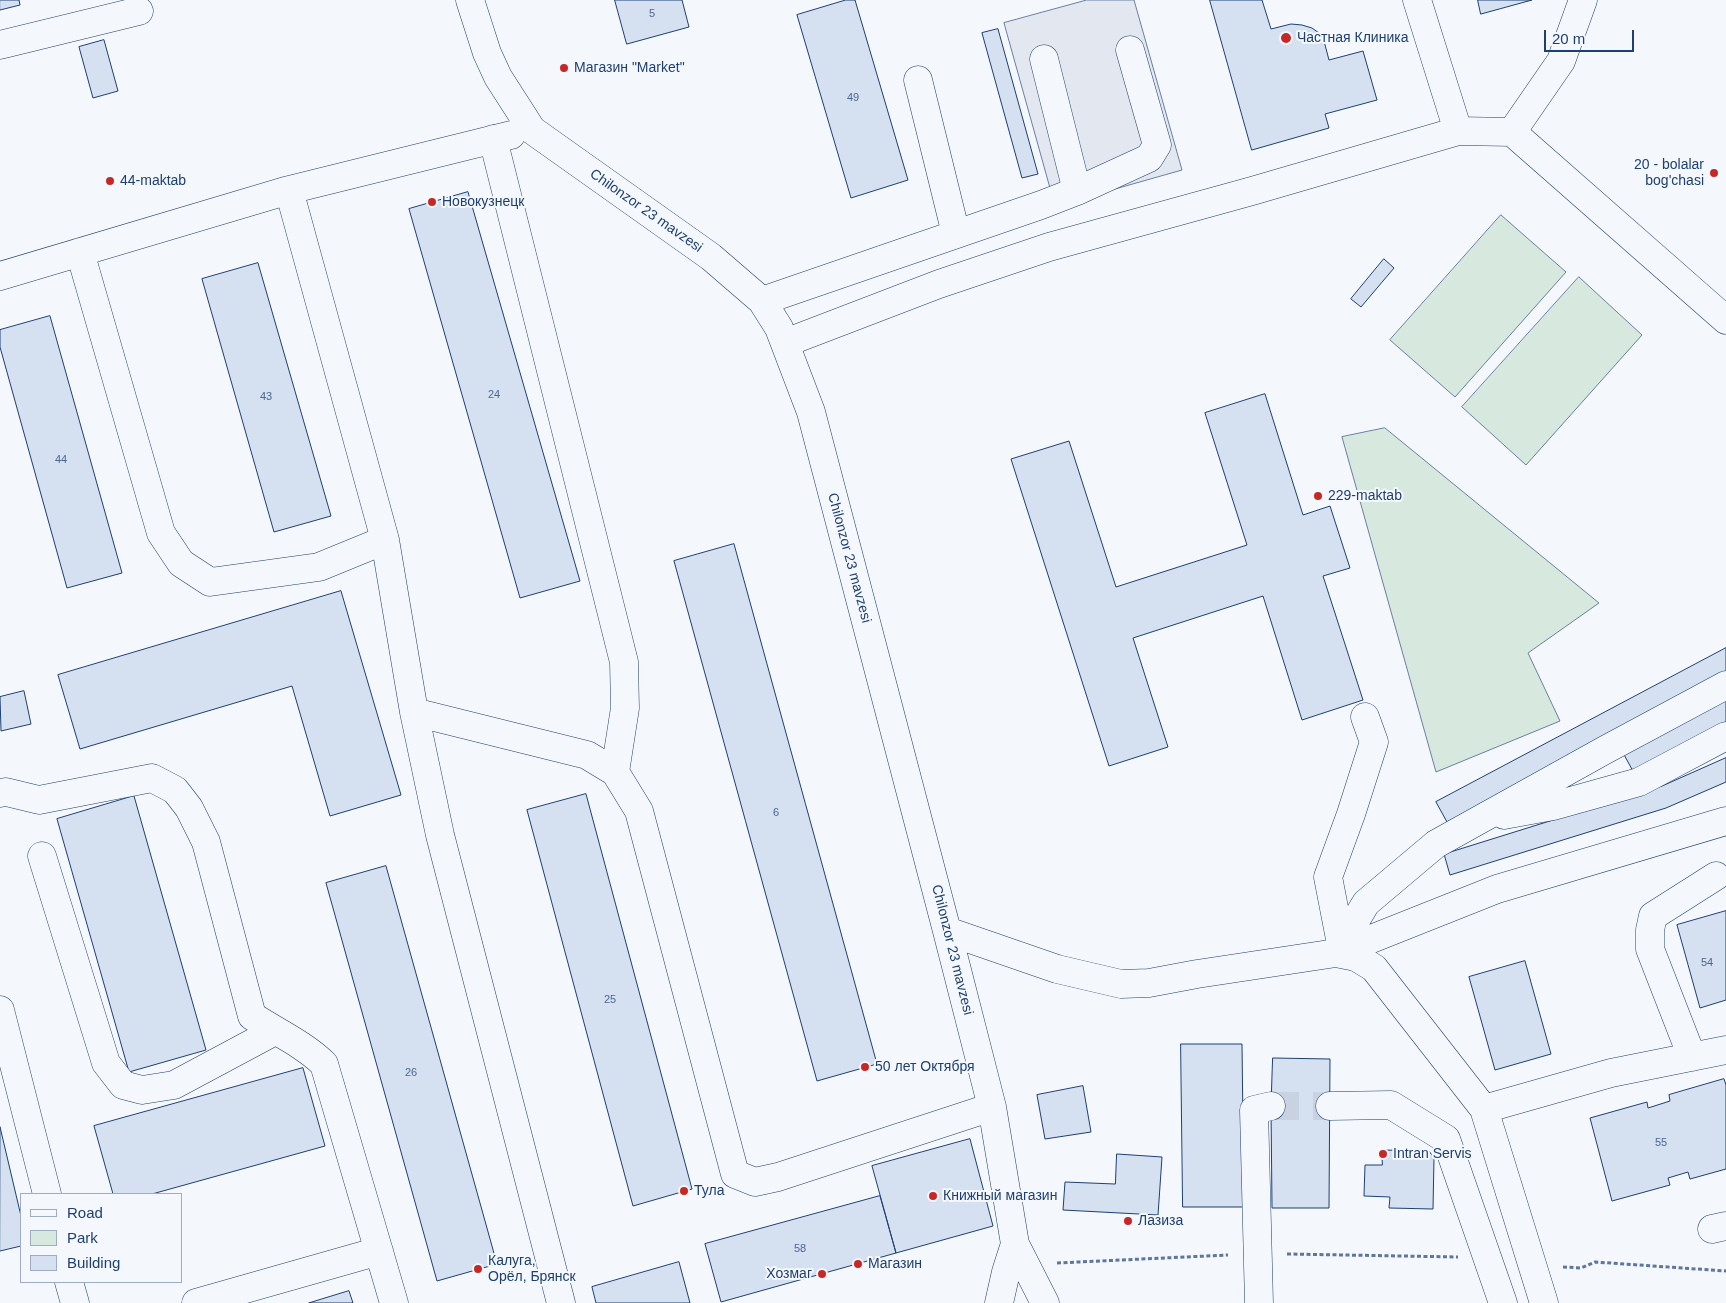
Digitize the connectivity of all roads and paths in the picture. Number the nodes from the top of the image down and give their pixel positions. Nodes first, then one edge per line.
1 (470, 0) edge
2 (1417, 0) edge
3 (1583, 0) edge
4 (139, 11) dead end
5 (0, 45) edge
6 (1130, 50) dead end
7 (1044, 59) dead end
8 (918, 80) dead end
9 (532, 130) junction
10 (1458, 131) junction
11 (1512, 132) junction
12 (493, 139) junction
13 (289, 190) junction
14 (1077, 191) junction
15 (956, 234) junction
16 (80, 252) junction
17 (0, 276) edge
18 (762, 301) junction
19 (1726, 320) edge
20 (785, 343) junction
21 (385, 540) junction
22 (1726, 685) edge
23 (414, 712) junction
24 (1365, 718) dead end
25 (1726, 736) edge
26 (615, 772) junction
27 (0, 793) edge
28 (1482, 818) junction
29 (1726, 821) edge
30 (42, 856) dead end
31 (1716, 876) dead end
32 (947, 931) junction
33 (1339, 949) junction
34 (0, 1010) edge
35 (275, 1032) junction
36 (1726, 1050) edge
37 (1692, 1057) junction
38 (1271, 1106) tunnel mouth
39 (1330, 1106) tunnel mouth
40 (992, 1108) junction
41 (1484, 1109) junction
42 (47, 1193) edge
43 (379, 1251) junction
44 (1258, 1254) junction
45 (1021, 1255) junction
46 (1486, 1258) junction
47 (1533, 1267) junction
48 (1726, 1271) edge
49 (70, 1283) edge
50 (75, 1303) edge
51 (196, 1303) edge
52 (394, 1303) edge
53 (561, 1303) edge
54 (999, 1303) edge
55 (1045, 1303) edge
56 (1259, 1303) edge
57 (1503, 1303) edge
58 (1544, 1303) edge

1 - 9 street, Chilonzor 23 mavzesi
2 - 10 street
3 - 11 street
4 - 5 street
6 - 14 street
7 - 14 street
8 - 15 street
9 - 12 street
9 - 18 street, Chilonzor 23 mavzesi
10 - 11 street
10 - 20 street
11 - 19 street
12 - 13 street
12 - 26 street
13 - 16 street
13 - 21 street
14 - 15 street
15 - 18 street
16 - 17 street
16 - 21 street
18 - 20 street, Chilonzor 23 mavzesi
20 - 32 street, Chilonzor 23 mavzesi
21 - 23 street
22 - 28 street
23 - 26 street
23 - 53 street
24 - 33 street
25 - 28 street
26 - 40 street
27 - 35 street
28 - 33 street
29 - 33 street
30 - 35 street
31 - 37 street
32 - 33 street
32 - 40 street, Chilonzor 23 mavzesi
33 - 41 street
34 - 42 street
35 - 43 street
36 - 37 street
37 - 41 street
38 - 44 street
39 - 46 street
40 - 45 street, Chilonzor 23 mavzesi
41 - 47 street
43 - 51 street
43 - 52 street
44 - 45 path
44 - 46 path
44 - 56 street
45 - 54 street, Chilonzor 23 mavzesi
45 - 55 street, Chilonzor 23 mavzesi
46 - 57 street
47 - 48 path
47 - 58 street
49 - 50 street

